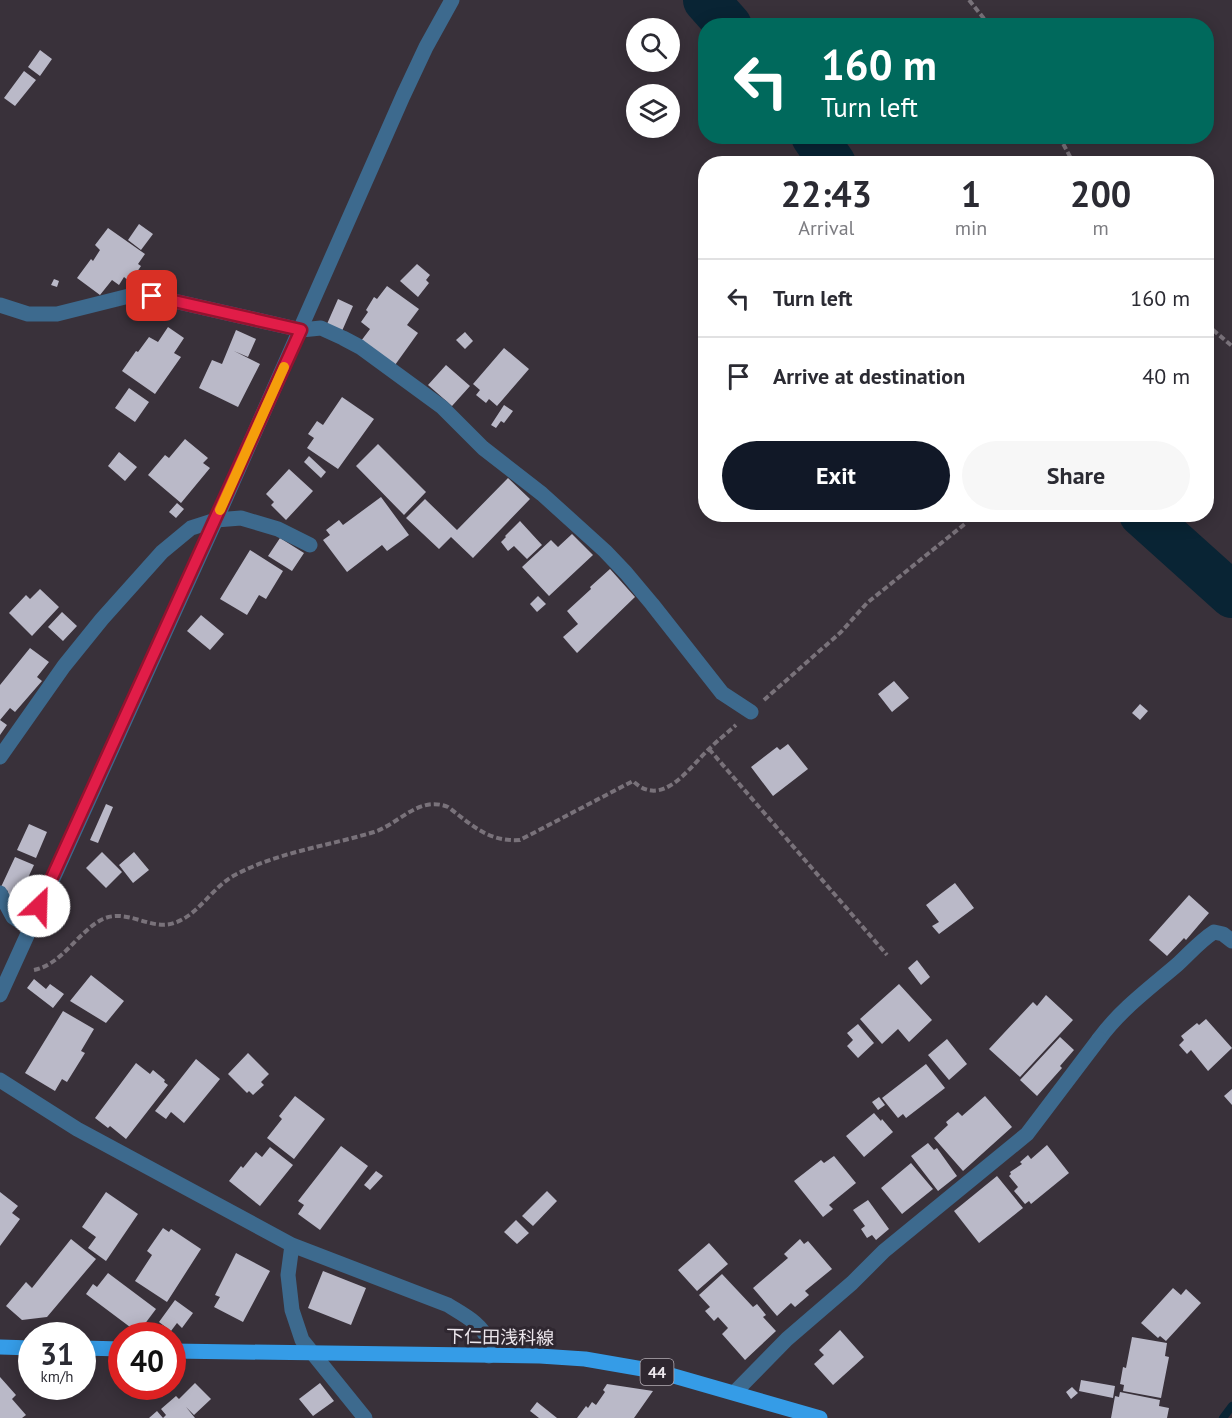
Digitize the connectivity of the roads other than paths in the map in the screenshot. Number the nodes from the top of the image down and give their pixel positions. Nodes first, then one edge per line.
1 (452, 0) edge
2 (0, 305) edge
3 (301, 330) junction
4 (216, 520) junction
5 (310, 545) dead end
6 (751, 712) road end
7 (0, 757) edge
8 (0, 893) edge
9 (30, 928) junction
10 (1232, 942) edge
11 (0, 995) edge
12 (0, 1080) edge
13 (292, 1245) junction
14 (0, 1347) edge
15 (18, 1348) edge
16 (186, 1351) edge
17 (312, 1353) junction
18 (489, 1356) junction
19 (734, 1393) junction
20 (365, 1418) edge
21 (820, 1418) edge

1 - 3 street
2 - 3 street
3 - 4 street
3 - 6 street
4 - 5 street
4 - 7 street
4 - 9 street
8 - 9 street
9 - 11 street
10 - 19 street
12 - 13 street
13 - 17 street
13 - 18 street
14 - 15 main road
16 - 17 main road, 下仁田浅科線 / 44
17 - 18 main road, 下仁田浅科線 / 44
17 - 20 street
18 - 19 main road, 下仁田浅科線 / 44
19 - 21 main road, 下仁田浅科線 / 44

